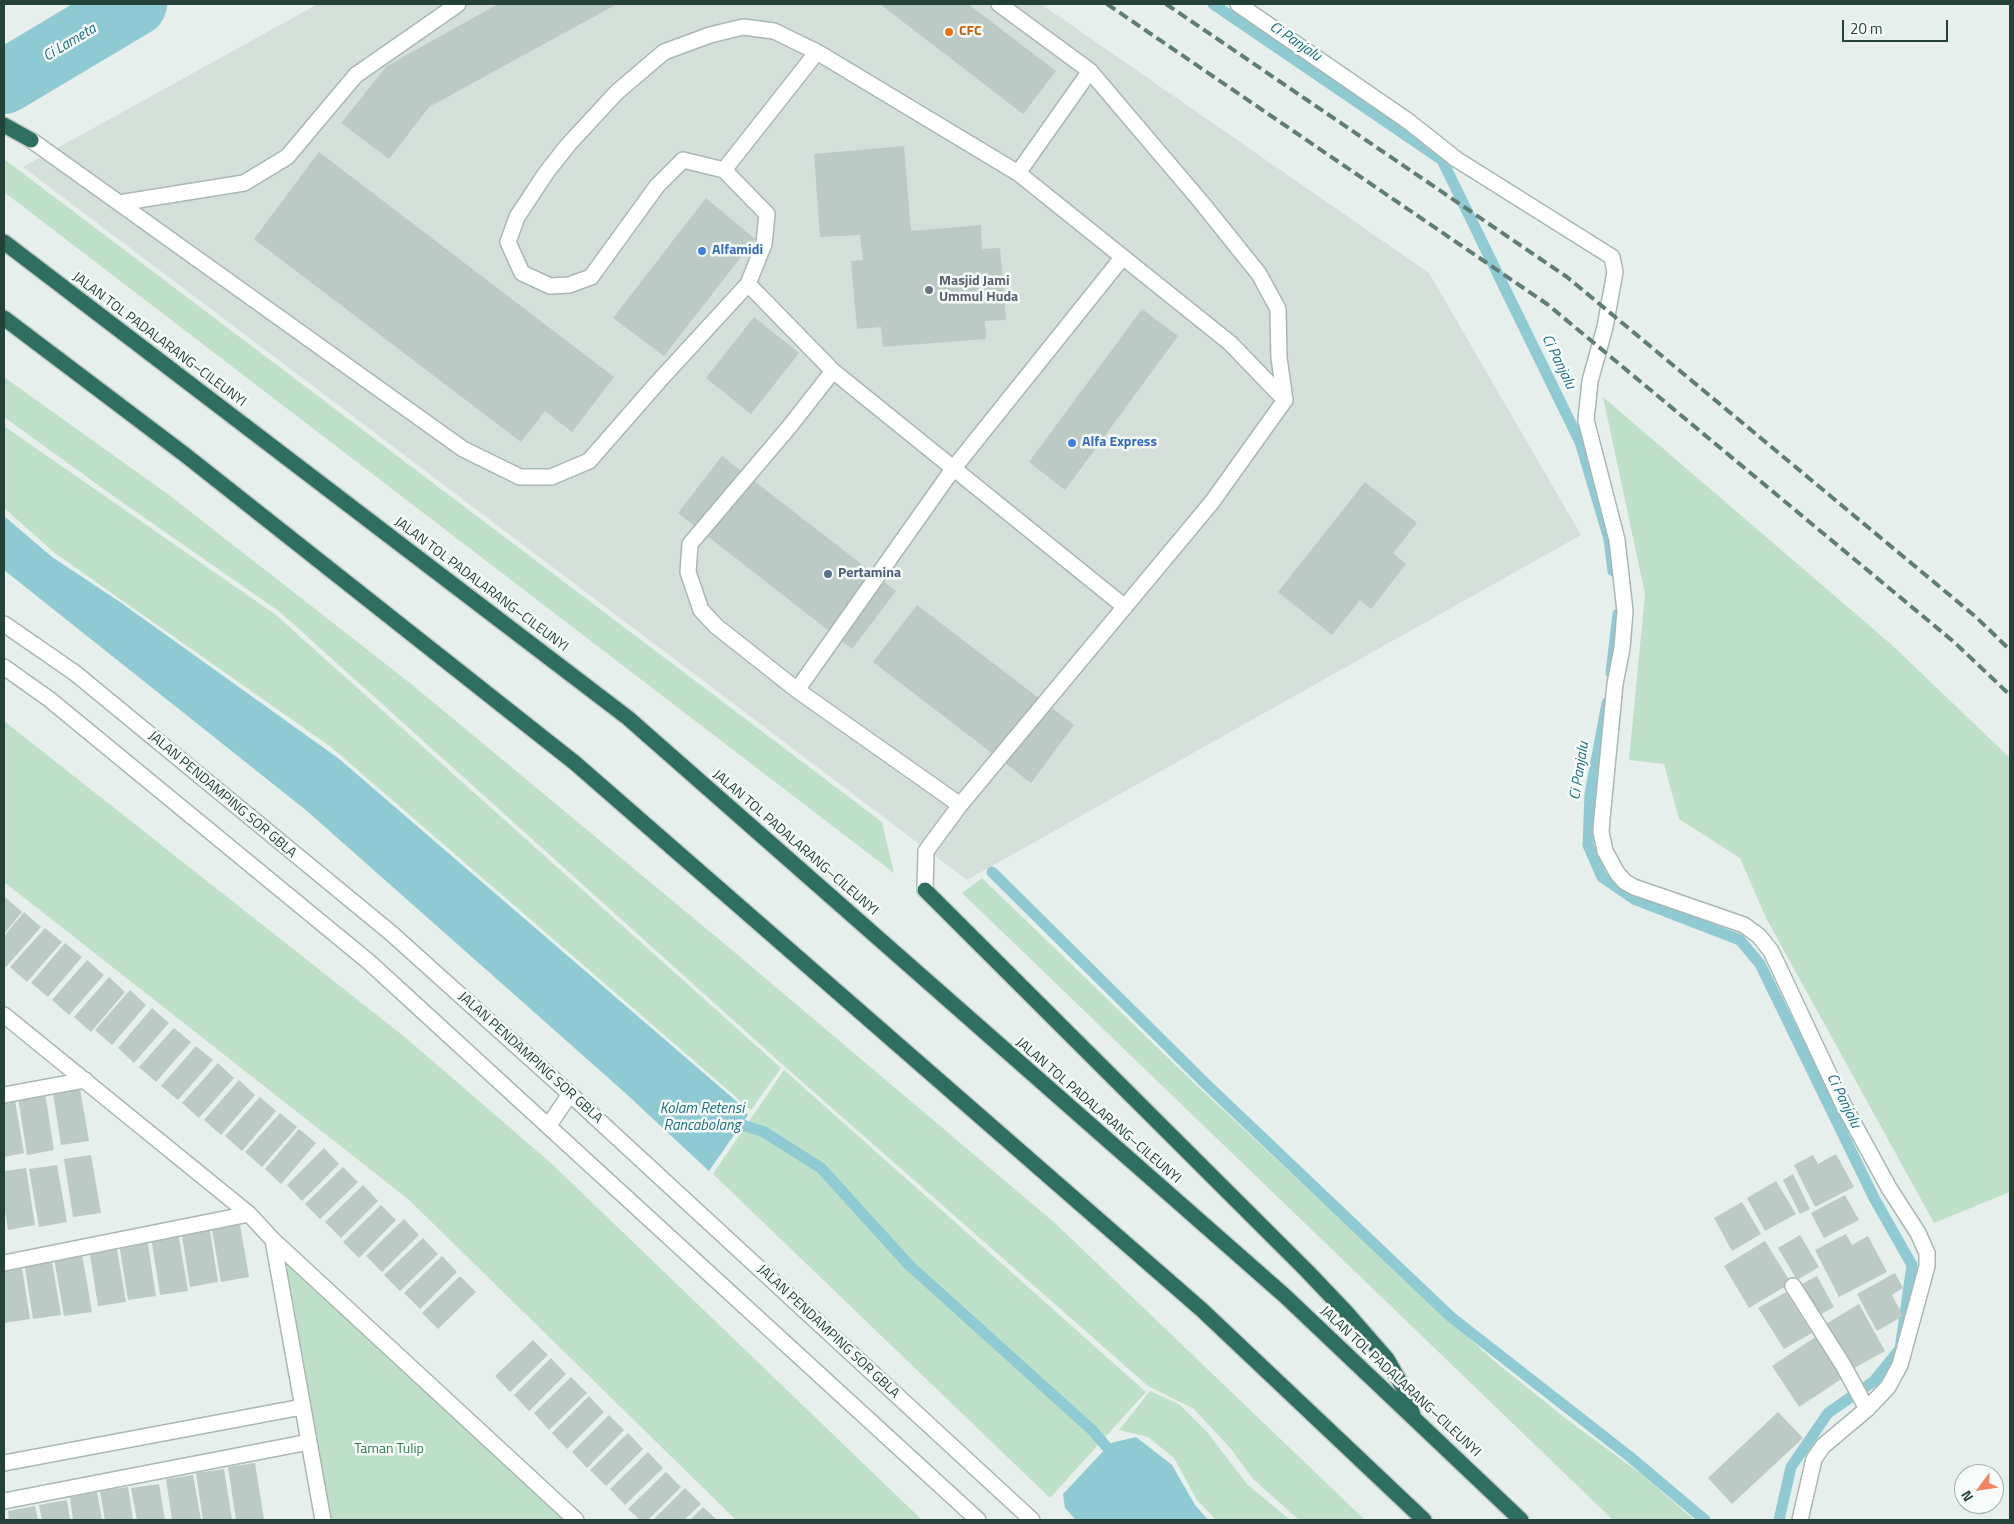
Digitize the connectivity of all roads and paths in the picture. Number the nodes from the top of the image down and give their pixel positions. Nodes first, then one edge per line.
1 (458, 4) edge
2 (999, 4) edge
3 (1238, 4) edge
4 (817, 52) junction
5 (1090, 71) junction
6 (4, 124) edge
7 (30, 140) joint
8 (724, 170) junction
9 (1018, 173) junction
10 (118, 203) junction
11 (4, 242) edge
12 (1122, 258) junction
13 (748, 284) junction
14 (4, 318) edge
15 (833, 371) junction
16 (1285, 400) junction
17 (953, 469) junction
18 (1125, 607) junction
19 (4, 624) edge
20 (4, 667) edge
21 (797, 690) junction
22 (960, 805) junction
23 (925, 890) joint
24 (4, 1015) edge
25 (84, 1080) junction
26 (570, 1094) junction
27 (4, 1095) edge
28 (549, 1125) junction
29 (248, 1214) junction
30 (273, 1240) junction
31 (4, 1263) edge
32 (1793, 1286) dead end
33 (302, 1407) junction
34 (1867, 1408) junction
35 (1414, 1417) junction
36 (309, 1442) junction
37 (4, 1463) edge
38 (4, 1501) edge
39 (322, 1520) edge
40 (576, 1520) edge
41 (978, 1520) edge
42 (1032, 1520) edge
43 (1424, 1520) edge
44 (1522, 1520) edge
45 (1800, 1520) edge

1 - 10 street
2 - 5 street
3 - 34 street
4 - 8 street
4 - 8 street
4 - 9 street
5 - 9 street
5 - 16 street
6 - 7 highway
7 - 10 street
8 - 13 street
9 - 12 street
10 - 13 street
11 - 35 highway, JALAN TOL PADALARANG–CILEUNYI
12 - 16 street
12 - 17 street
13 - 15 street
14 - 43 highway
15 - 17 street
15 - 21 street
16 - 18 street
17 - 18 street
17 - 21 street
18 - 22 street
19 - 26 street, JALAN PENDAMPING SOR GBLA
20 - 28 street
21 - 22 street
22 - 23 street
23 - 35 highway
24 - 25 street
25 - 27 street
25 - 29 street
26 - 28 street
26 - 42 street, JALAN PENDAMPING SOR GBLA
28 - 41 street
29 - 30 street
29 - 31 street
30 - 33 street
30 - 40 street
32 - 34 street
33 - 36 street
33 - 37 street
34 - 45 street
35 - 44 highway, JALAN TOL PADALARANG–CILEUNYI
36 - 38 street
36 - 39 street

